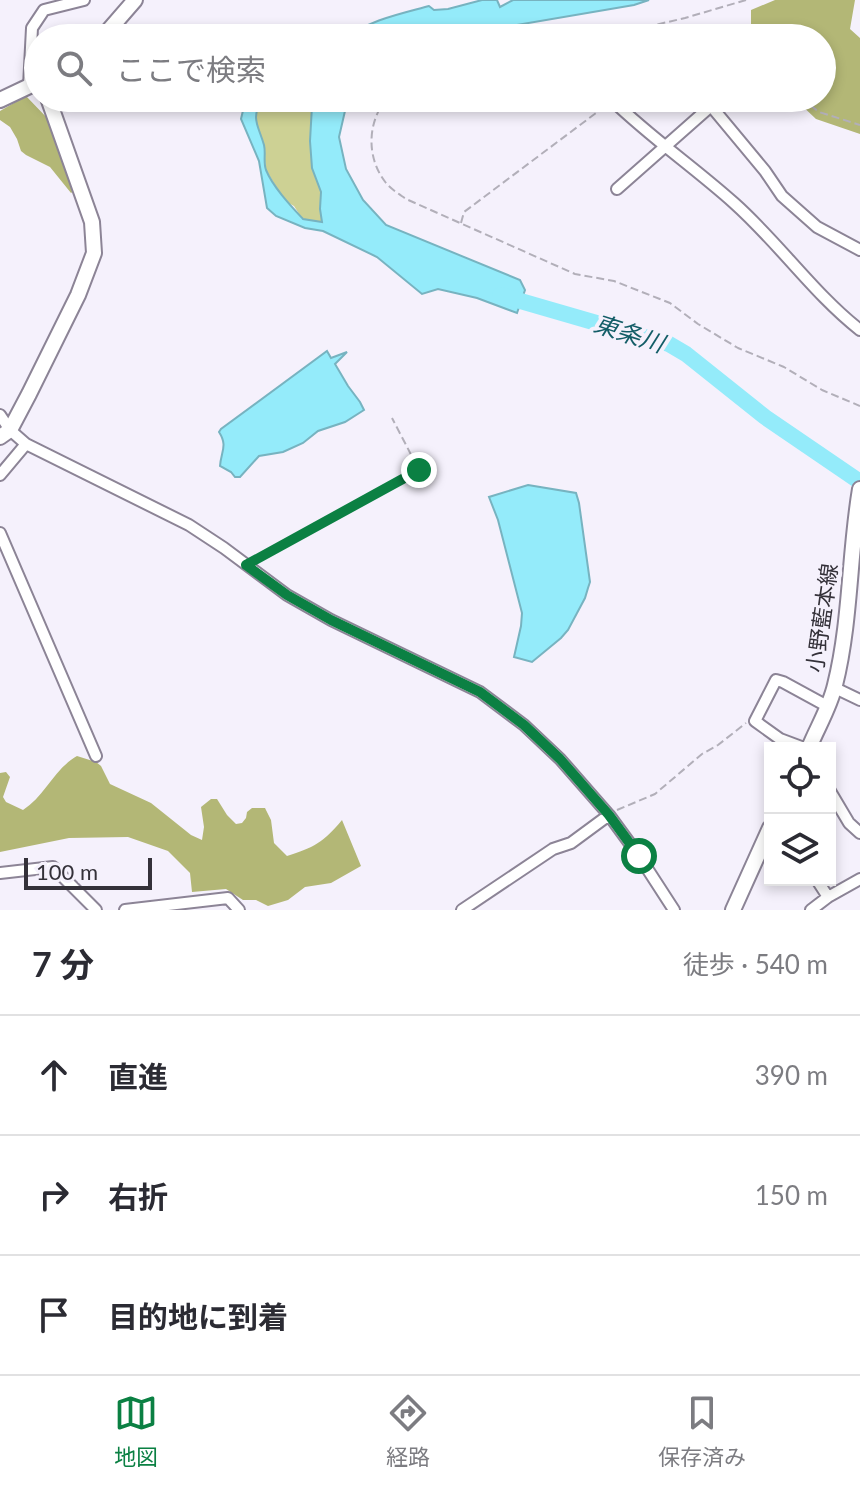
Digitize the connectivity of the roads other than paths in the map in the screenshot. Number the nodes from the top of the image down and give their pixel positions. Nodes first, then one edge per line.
1 (84, 0) edge
2 (129, 2) edge
3 (35, 24) edge
4 (112, 24) edge
5 (24, 88) edge
6 (0, 100) edge
7 (53, 112) edge
8 (624, 112) edge
9 (704, 112) edge
10 (716, 112) edge
11 (665, 145) junction
12 (617, 189) dead end
13 (860, 250) edge
14 (860, 330) edge
15 (0, 415) edge
16 (5, 433) edge
17 (26, 444) junction
18 (0, 475) edge
19 (860, 489) edge
20 (0, 533) edge
21 (856, 577) edge
22 (835, 688) junction
23 (860, 700) edge
24 (827, 706) junction
25 (789, 742) edge
26 (809, 742) edge
27 (96, 756) dead end
28 (836, 801) edge
29 (609, 815) junction
30 (860, 833) edge
31 (764, 841) edge
32 (0, 873) edge
33 (860, 880) edge
34 (821, 886) edge
35 (828, 897) junction
36 (96, 910) edge
37 (125, 910) edge
38 (239, 910) edge
39 (462, 910) edge
40 (674, 910) edge
41 (733, 910) edge
42 (811, 910) edge

1 - 3 street
2 - 4 main road
5 - 6 main road
7 - 16 main road
8 - 11 street
9 - 11 street
10 - 13 street
11 - 12 street
11 - 14 street
15 - 16 street
16 - 17 street
17 - 18 street
17 - 29 street
19 - 21 main road, 小野藍本線
20 - 27 street
21 - 22 main road, 小野藍本線
22 - 23 street
22 - 24 main road, 小野藍本線
24 - 25 street
24 - 26 main road, 小野藍本線
28 - 30 street
29 - 39 street
29 - 40 street
31 - 41 main road
32 - 36 street
33 - 35 street
34 - 35 street
35 - 42 street
37 - 38 street

